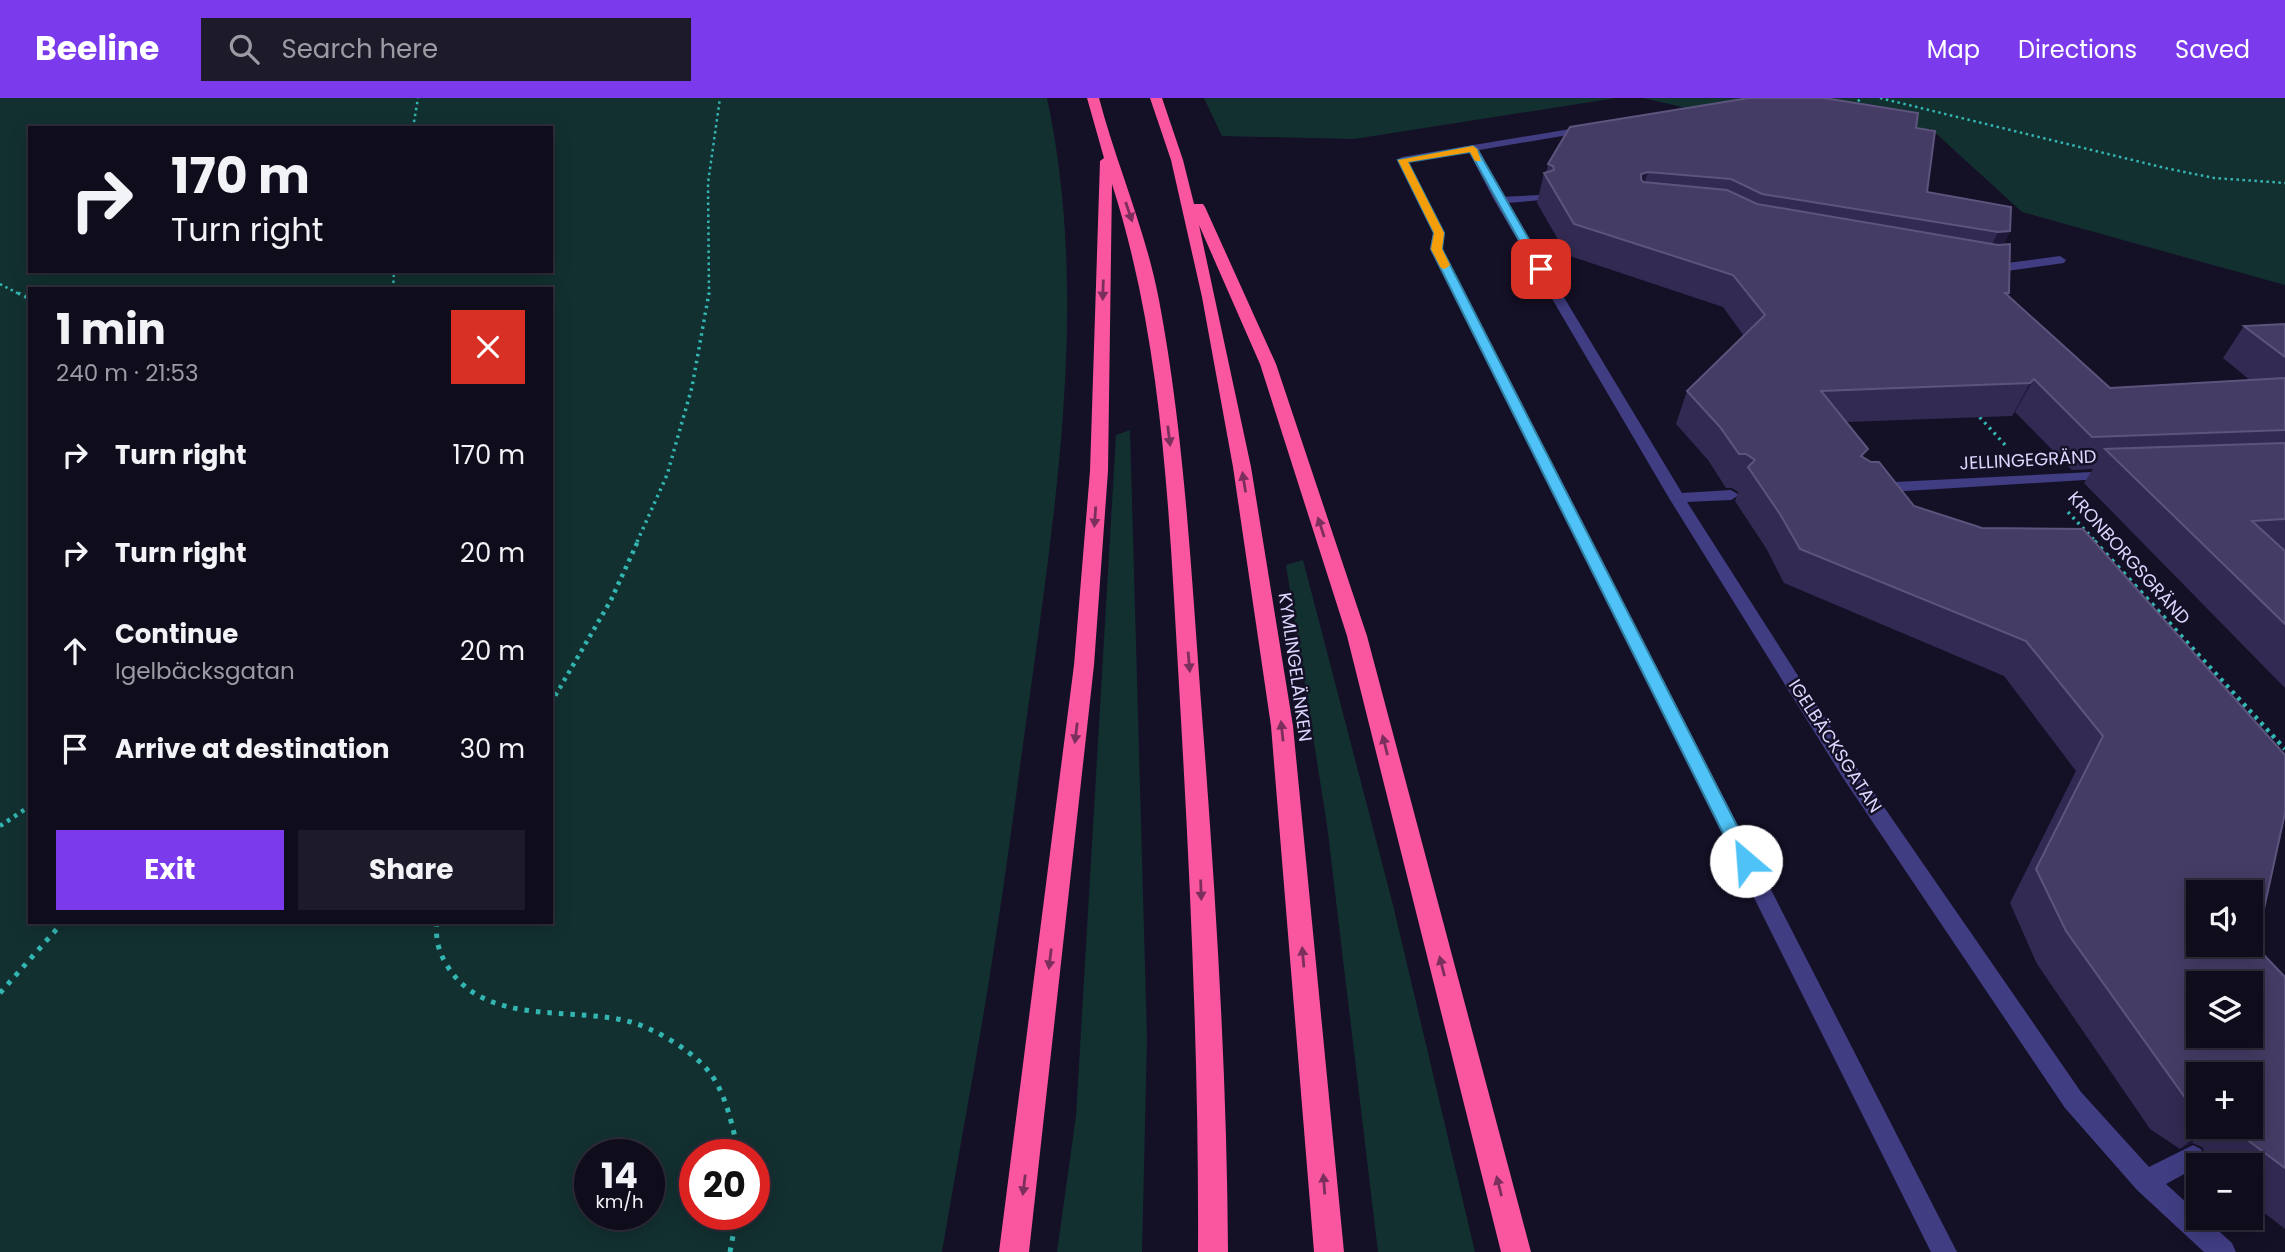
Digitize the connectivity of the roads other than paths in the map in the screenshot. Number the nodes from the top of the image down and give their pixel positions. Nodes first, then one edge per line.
1 (1093, 98) edge
2 (1156, 98) edge
3 (1600, 127) edge
4 (1105, 144) junction
5 (1473, 149) junction
6 (1177, 160) junction
7 (1539, 198) dead end
8 (1500, 200) junction
9 (2060, 260) dead end
10 (1970, 268) edge
11 (2133, 475) edge
12 (1857, 489) edge
13 (1731, 495) dead end
14 (1677, 498) junction
15 (2186, 1161) edge
16 (2147, 1182) junction
17 (1014, 1252) edge
18 (1213, 1252) edge
19 (1329, 1252) edge
20 (1516, 1252) edge
21 (1944, 1252) edge
22 (2223, 1252) edge

1 - 4 highway
2 - 6 highway, KYMLINGELÄNKEN
3 - 5 street
4 -> 17 highway
4 -> 18 highway
5 - 8 street, IGELBÄCKSGATAN
5 - 21 street
19 -> 6 highway, KYMLINGELÄNKEN
20 -> 6 highway
7 - 8 street
8 - 14 street, IGELBÄCKSGATAN
9 - 10 street
11 - 12 street, JELLINGEGRÄND
13 - 14 street
14 - 16 street, IGELBÄCKSGATAN
15 - 16 street
16 - 22 street, IGELBÄCKSGATAN

